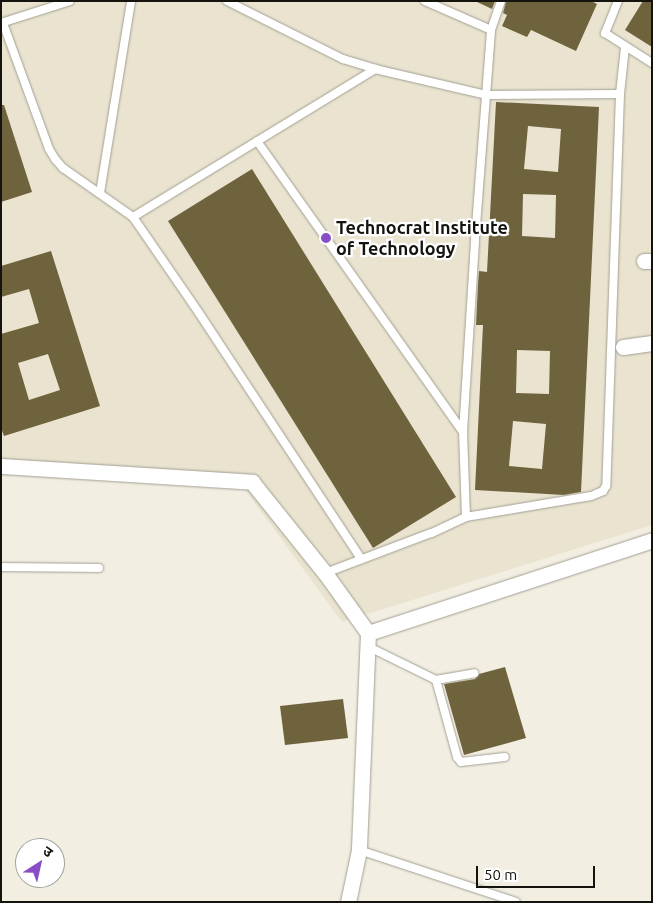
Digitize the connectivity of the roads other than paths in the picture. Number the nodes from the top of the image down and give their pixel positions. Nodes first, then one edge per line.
1 (70, 1) edge
2 (131, 1) edge
3 (227, 1) edge
4 (425, 1) edge
5 (501, 1) edge
6 (618, 1) edge
7 (2, 23) edge
8 (491, 30) junction
9 (625, 47) junction
10 (652, 62) edge
11 (376, 69) junction
12 (620, 94) junction
13 (486, 95) junction
14 (257, 141) junction
15 (100, 193) junction
16 (133, 217) junction
17 (652, 343) edge
18 (623, 347) dead end
19 (463, 432) junction
20 (1, 466) edge
21 (466, 517) junction
22 (652, 540) edge
23 (361, 559) junction
24 (1, 566) edge
25 (99, 568) dead end
26 (325, 572) junction
27 (368, 640) junction
28 (474, 672) dead end
29 (436, 680) junction
30 (505, 757) dead end
31 (359, 850) junction
32 (348, 902) edge
33 (516, 902) edge

1 - 7 lane
2 - 15 lane
3 - 11 lane
4 - 8 lane
5 - 8 lane
6 - 9 lane
7 - 15 lane
8 - 13 lane
9 - 10 lane
9 - 12 lane
11 - 13 lane
11 - 14 lane
12 - 13 lane
12 - 21 lane
13 - 19 lane
14 - 16 lane
14 - 19 lane
15 - 16 lane
16 - 23 lane
17 - 18 street
19 - 21 lane
20 - 26 street
21 - 23 lane
22 - 27 street
23 - 26 lane
24 - 25 lane
26 - 27 street
27 - 29 lane
27 - 31 street
28 - 29 lane
29 - 30 lane
31 - 32 street
31 - 33 lane

